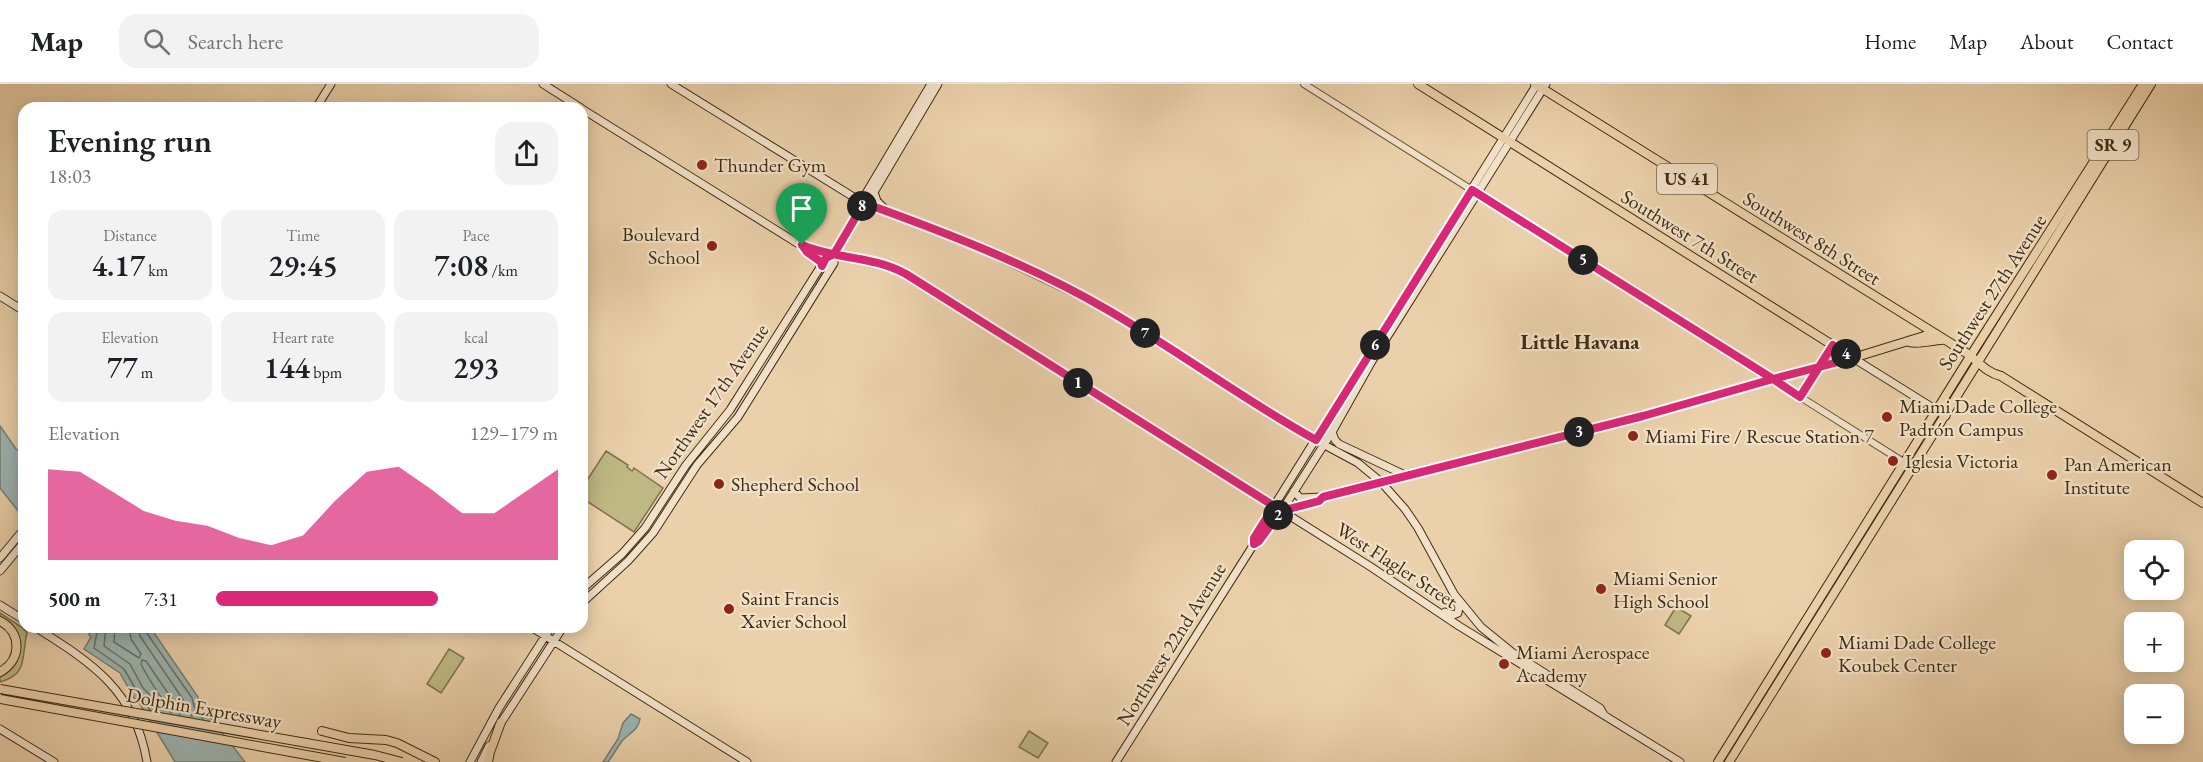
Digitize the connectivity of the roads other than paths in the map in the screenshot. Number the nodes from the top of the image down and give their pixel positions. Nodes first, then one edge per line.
1 (331, 84) edge
2 (543, 84) edge
3 (671, 84) edge
4 (938, 84) edge
5 (1304, 84) edge
6 (1418, 84) edge
7 (2143, 84) edge
8 (2151, 84) edge
9 (1540, 85) edge
10 (930, 86) edge
11 (930, 97) junction
12 (320, 102) edge
13 (572, 102) edge
14 (588, 112) edge
15 (1506, 140) junction
16 (899, 145) junction
17 (2086, 175) junction
18 (2088, 185) junction
19 (874, 192) junction
20 (1475, 192) junction
21 (2074, 194) junction
22 (864, 203) junction
23 (2076, 205) junction
24 (889, 213) junction
25 (802, 245) junction
26 (834, 254) junction
27 (822, 266) junction
28 (2028, 267) junction
29 (2027, 283) junction
30 (0, 296) edge
31 (18, 307) edge
32 (1934, 333) junction
33 (1944, 339) junction
34 (1910, 342) junction
35 (1833, 345) junction
36 (1970, 356) junction
37 (1853, 358) junction
38 (1979, 362) junction
39 (1819, 367) junction
40 (1773, 379) junction
41 (1800, 397) junction
42 (1936, 410) junction
43 (1946, 416) junction
44 (1332, 432) junction
45 (1316, 440) junction
46 (1323, 444) junction
47 (1360, 455) junction
48 (1905, 463) junction
49 (1913, 468) junction
50 (1372, 473) junction
51 (1407, 476) junction
52 (1381, 482) junction
53 (1294, 491) junction
54 (1323, 497) junction
55 (2203, 503) edge
56 (1878, 505) junction
57 (1274, 506) junction
58 (1281, 511) junction
59 (1882, 518) junction
60 (18, 539) edge
61 (1254, 544) junction
62 (18, 546) edge
63 (1852, 547) junction
64 (10, 552) junction
65 (0, 558) edge
66 (1855, 561) junction
67 (0, 571) edge
68 (1384, 577) junction
69 (588, 584) edge
70 (1454, 594) junction
71 (588, 597) edge
72 (1821, 597) junction
73 (0, 605) edge
74 (1814, 607) junction
75 (1823, 612) junction
76 (18, 616) edge
77 (0, 621) edge
78 (1816, 622) junction
79 (43, 633) edge
80 (541, 633) edge
81 (548, 633) edge
82 (559, 633) edge
83 (546, 636) junction
84 (554, 641) junction
85 (0, 672) edge
86 (0, 689) edge
87 (0, 699) edge
88 (1603, 713) junction
89 (501, 722) junction
90 (2, 730) edge
91 (322, 731) dead end
92 (374, 739) junction
93 (54, 762) edge
94 (147, 762) edge
95 (343, 762) edge
96 (402, 762) edge
97 (435, 762) edge
98 (470, 762) edge
99 (481, 762) edge
100 (488, 762) edge
101 (747, 762) edge
102 (1116, 762) edge
103 (1680, 762) edge
104 (1718, 762) edge
105 (1729, 762) edge

1 - 12 main road
2 - 13 main road, West Flagler Street
3 - 22 main road
4 - 11 main road
5 - 20 street
6 - 15 main road, Southwest 7th Street
7 - 17 main road, Southwest 27th Avenue / SR 9
8 - 18 main road, Southwest 27th Avenue / SR 9
9 - 15 main road
9 - 32 main road, Southwest 8th Street / US 41
10 - 11 main road
10 - 16 main road
11 - 16 main road
14 - 25 main road, West Flagler Street
15 - 20 main road
15 - 35 main road, Southwest 7th Street
16 - 19 main road
16 - 22 main road
17 - 18 main road
17 - 21 main road, Southwest 27th Avenue / SR 9
18 - 23 main road, Southwest 27th Avenue / SR 9
19 - 22 main road
19 - 24 main road
20 - 40 street
20 - 44 main road, Northwest 22nd Avenue
20 - 45 main road, Northwest 22nd Avenue
21 - 23 main road
21 - 28 main road, Southwest 27th Avenue / SR 9
22 - 24 main road
22 - 26 main road
23 - 29 main road, Southwest 27th Avenue / SR 9
24 - 45 main road
25 - 26 main road, West Flagler Street
25 - 27 main road
26 - 27 main road, Northwest 17th Avenue
26 - 57 main road, West Flagler Street
26 - 71 main road, Northwest 17th Avenue
27 - 69 main road, Northwest 17th Avenue
28 - 29 main road
28 - 36 main road, Southwest 27th Avenue / SR 9
29 - 38 main road, Southwest 27th Avenue / SR 9
30 - 31 main road
32 - 33 main road, Southwest 8th Street / US 41
32 - 34 main road
33 - 34 main road
33 - 36 main road, Southwest 8th Street / US 41
34 - 37 main road
35 - 37 main road, Southwest 7th Street
35 - 39 main road
36 - 38 main road, Southwest 8th Street / US 41
36 - 42 main road, Southwest 27th Avenue / SR 9
37 - 39 main road
37 - 42 main road, Southwest 7th Street
38 - 43 main road, Southwest 27th Avenue / SR 9
38 - 55 main road, Southwest 8th Street / US 41
39 - 40 main road
39 - 41 street
40 - 41 street
40 - 51 main road
41 - 48 street
42 - 43 main road, Southwest 7th Street
42 - 48 main road, Southwest 27th Avenue / SR 9
43 - 49 main road, Southwest 27th Avenue / SR 9
44 - 46 main road, Northwest 22nd Avenue
44 - 47 main road
45 - 46 main road
45 - 57 main road, Northwest 22nd Avenue
46 - 50 main road
46 - 53 main road, Northwest 22nd Avenue
47 - 50 main road
47 - 51 main road
48 - 49 street
48 - 56 main road, Southwest 27th Avenue / SR 9
49 - 59 main road, Southwest 27th Avenue / SR 9
50 - 52 main road, West Flagler Street
51 - 52 main road
52 - 54 main road
52 - 70 main road, West Flagler Street
53 - 54 main road
53 - 58 main road, Northwest 22nd Avenue
54 - 58 main road
56 - 59 main road
56 - 63 main road, Southwest 27th Avenue / SR 9
57 - 58 main road, West Flagler Street
57 - 61 main road, Northwest 22nd Avenue
58 - 61 main road, Northwest 22nd Avenue
58 - 68 main road, West Flagler Street
59 - 66 main road, Southwest 27th Avenue / SR 9
60 - 64 main road
61 - 102 main road, Northwest 22nd Avenue
62 - 64 main road
63 - 66 main road
63 - 72 main road, Southwest 27th Avenue / SR 9
64 - 65 main road
64 - 67 main road
66 - 75 main road, Southwest 27th Avenue / SR 9
68 - 70 main road
68 - 88 main road, West Flagler Street
70 - 88 main road, West Flagler Street
72 - 74 main road, Southwest 27th Avenue / SR 9
72 - 75 main road
73 - 76 main road
74 - 78 main road
74 - 104 main road, Southwest 27th Avenue / SR 9
75 - 78 main road, Southwest 27th Avenue / SR 9
77 - 85 highway
78 - 105 main road, Southwest 27th Avenue / SR 9
79 - 94 main road
80 - 83 main road
81 - 83 main road
82 - 84 main road
83 - 84 main road
83 - 98 main road
84 - 89 main road
84 - 101 main road
86 - 96 highway, Dolphin Expressway, bridge
87 - 95 highway, Dolphin Expressway, bridge
88 - 103 main road, West Flagler Street
89 - 99 main road
89 - 100 highway
90 - 93 main road
91 - 92 highway
92 - 95 highway
92 - 97 highway

